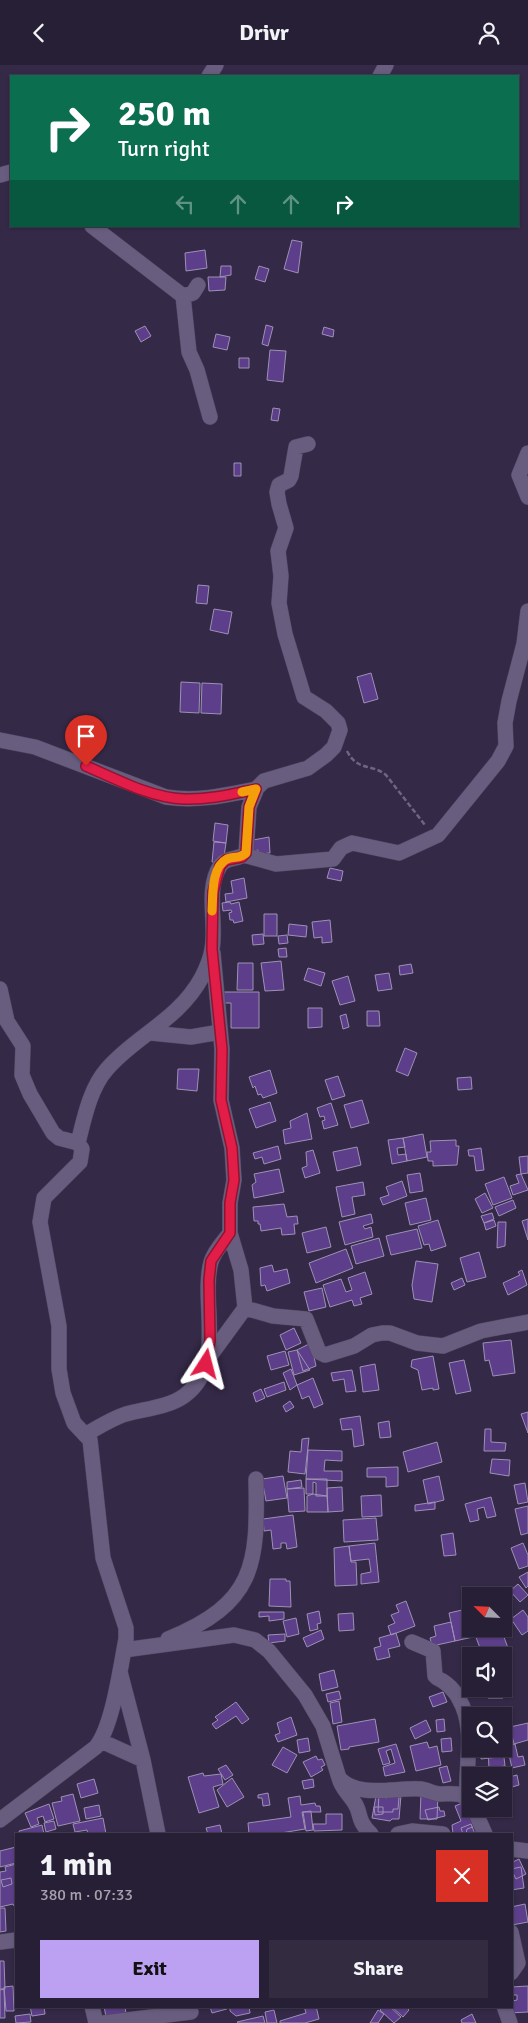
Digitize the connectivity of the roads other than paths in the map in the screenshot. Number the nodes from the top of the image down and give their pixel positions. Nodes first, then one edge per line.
1 (93, 227) edge
2 (198, 285) dead end
3 (184, 296) junction
4 (210, 417) dead end
5 (308, 444) dead end
6 (528, 453) edge
7 (528, 497) edge
8 (528, 611) edge
9 (0, 740) edge
10 (256, 789) junction
11 (244, 855) junction
12 (212, 949) junction
13 (0, 989) edge
14 (220, 1032) junction
15 (151, 1033) junction
16 (78, 1143) junction
17 (230, 1233) junction
18 (245, 1308) junction
19 (528, 1322) edge
20 (207, 1359) junction
21 (85, 1435) junction
22 (256, 1479) dead end
23 (412, 1642) dead end
24 (148, 1647) junction
25 (124, 1650) junction
26 (120, 1669) junction
27 (101, 1741) junction
28 (143, 1760) junction
29 (466, 1767) edge
30 (339, 1777) junction
31 (462, 1801) edge
32 (477, 1817) edge
33 (0, 1820) edge
34 (158, 1833) edge
35 (370, 1833) edge
36 (403, 1833) edge
37 (433, 1833) edge
38 (485, 1833) edge
39 (513, 1849) edge
40 (528, 1851) edge
41 (15, 1940) edge
42 (513, 1941) edge
43 (0, 1942) edge
44 (513, 1970) edge
45 (92, 2008) edge
46 (505, 2008) edge
47 (191, 2014) edge
48 (96, 2023) edge
49 (102, 2023) edge
50 (510, 2023) edge

1 - 3 street
2 - 3 street
3 - 4 street
5 - 10 street
6 - 7 street
8 - 11 street
9 - 10 street
10 - 11 street
11 - 12 street
12 - 14 street
12 - 15 street
13 - 16 street
14 - 15 street
14 - 17 street
15 - 16 street
16 - 21 street
17 - 18 street
17 - 20 street
18 - 19 street
18 - 20 street
20 - 21 street
21 - 25 street
22 - 24 street
23 - 29 street
24 - 25 street
24 - 30 street
25 - 26 street
26 - 27 street
26 - 28 street
27 - 28 street
27 - 33 street
28 - 34 street
30 - 31 street
30 - 35 street
32 - 38 street
36 - 37 street
39 - 40 street
41 - 43 street
42 - 44 street
45 - 48 street
46 - 50 street
47 - 49 street

